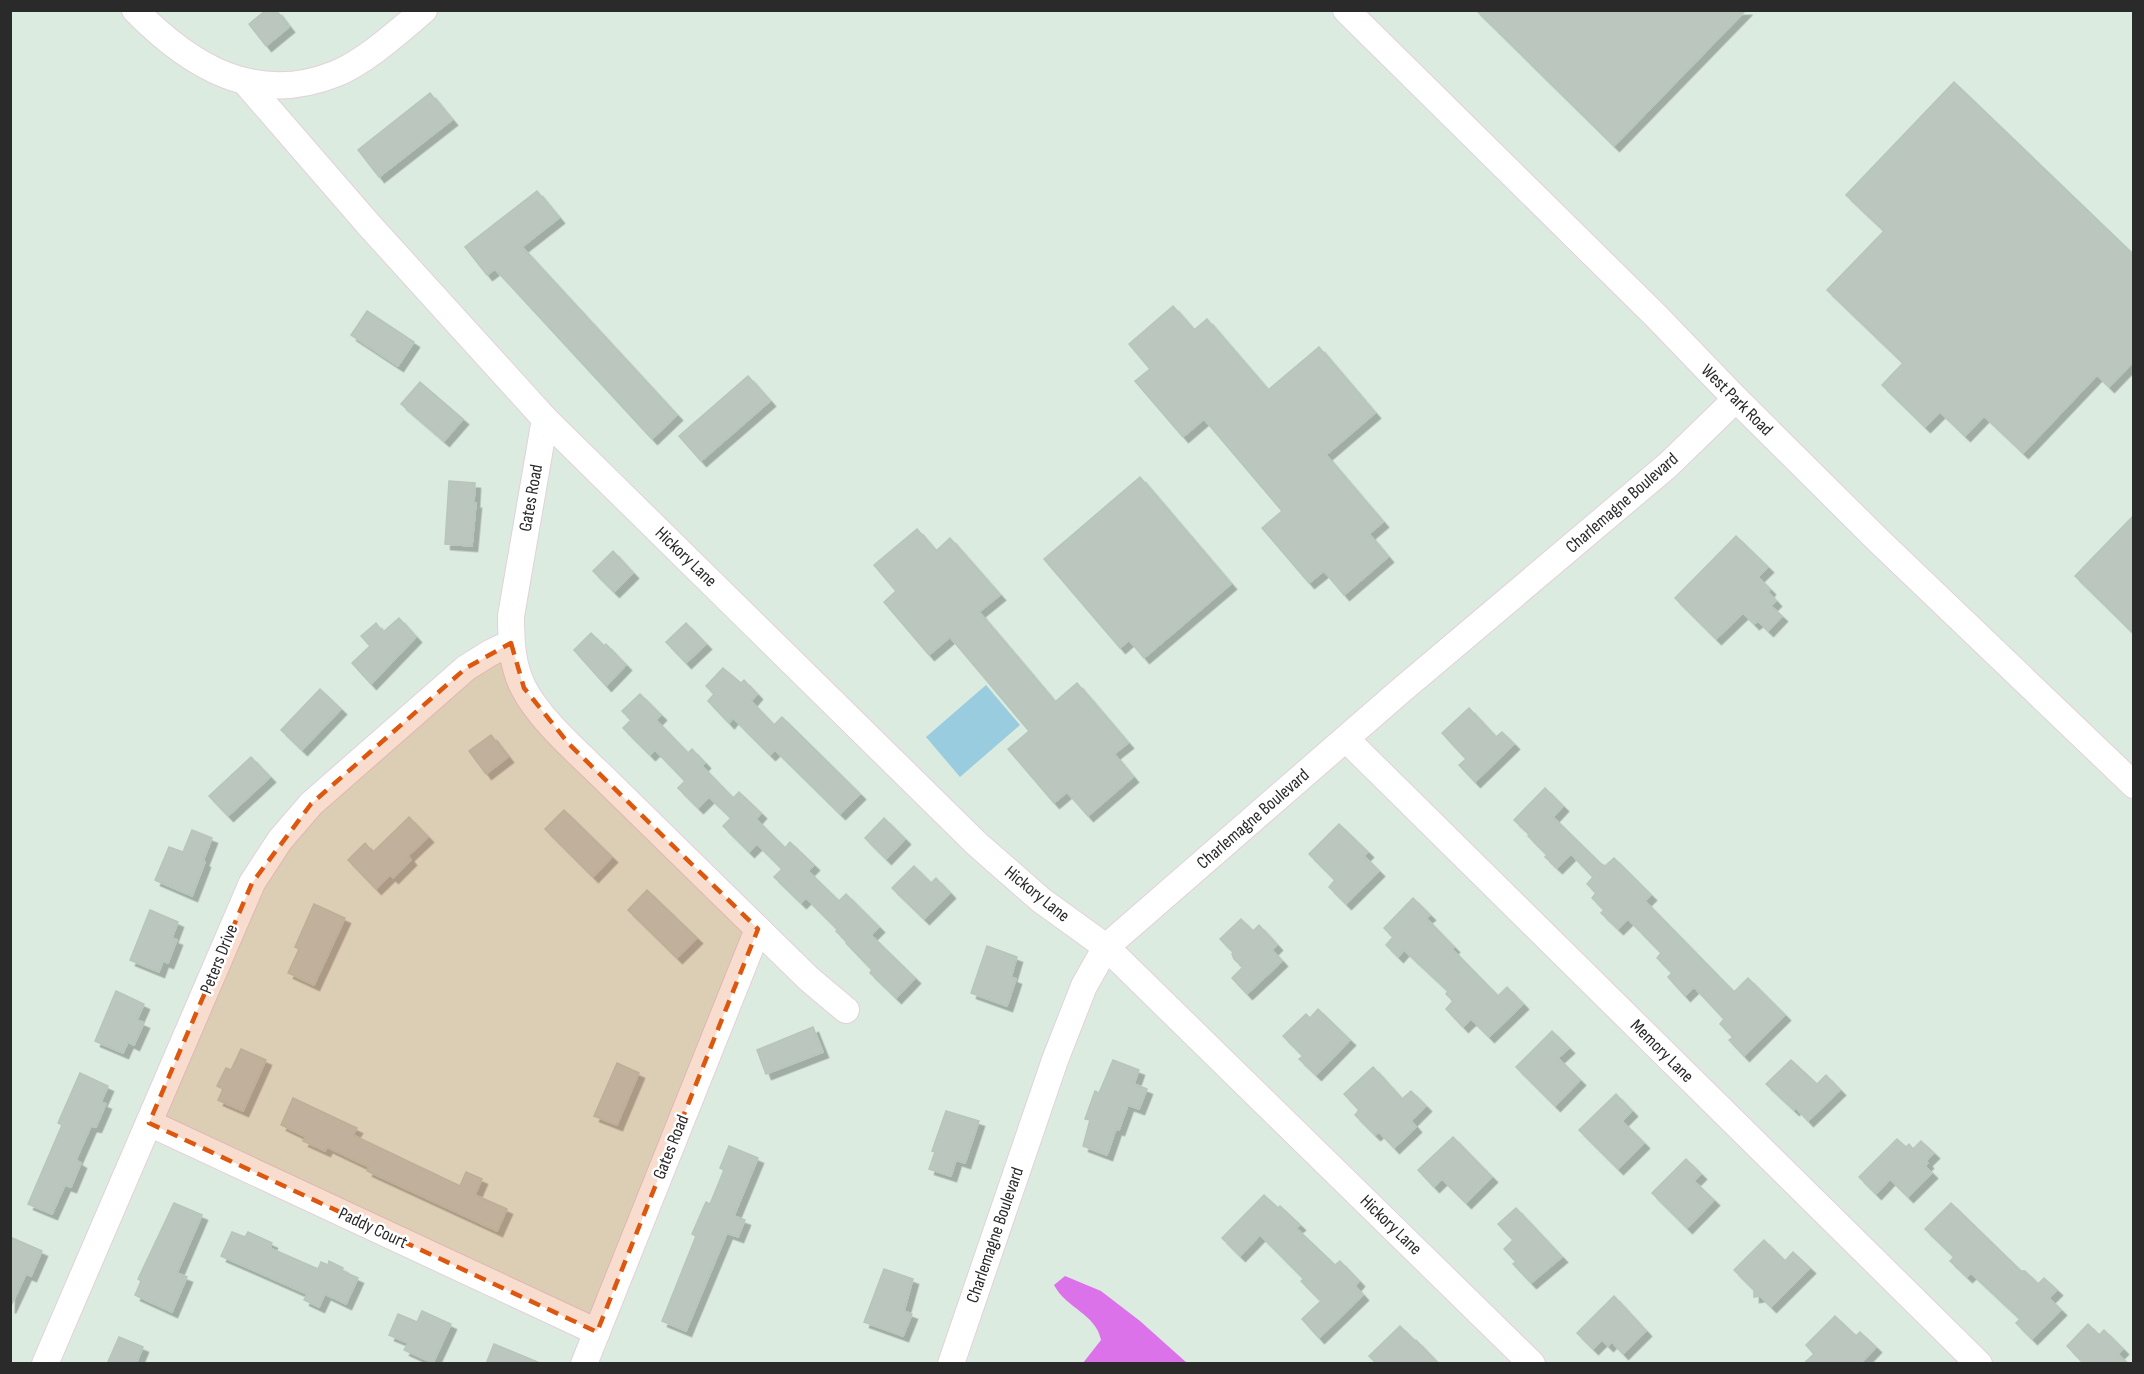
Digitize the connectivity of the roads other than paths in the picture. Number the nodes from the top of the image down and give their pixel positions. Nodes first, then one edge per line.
1 (135, 10) edge
2 (424, 10) edge
3 (1346, 10) edge
4 (246, 83) junction
5 (1736, 399) junction
6 (545, 419) junction
7 (511, 643) junction
8 (1346, 739) junction
9 (2133, 785) edge
10 (758, 929) junction
11 (1106, 947) junction
12 (846, 1010) dead end
13 (149, 1123) junction
14 (597, 1332) junction
15 (45, 1364) edge
16 (584, 1364) edge
17 (951, 1364) edge
18 (1532, 1364) edge
19 (1979, 1364) edge

1 - 4 street
2 - 4 street
3 - 5 street, West Park Road
4 - 6 street
5 - 8 street, Charlemagne Boulevard
5 - 9 street, West Park Road
6 - 7 street, Gates Road
6 - 11 street, Hickory Lane
7 - 10 street, Gates Road
7 - 13 street, Peters Drive
8 - 11 street, Charlemagne Boulevard
8 - 19 street, Memory Lane
10 - 12 street, Gates Road
10 - 14 street, Gates Road
11 - 17 street, Charlemagne Boulevard
11 - 18 street, Hickory Lane
13 - 14 street, Paddy Court
13 - 15 street, Peters Drive
14 - 16 street, Gates Road

